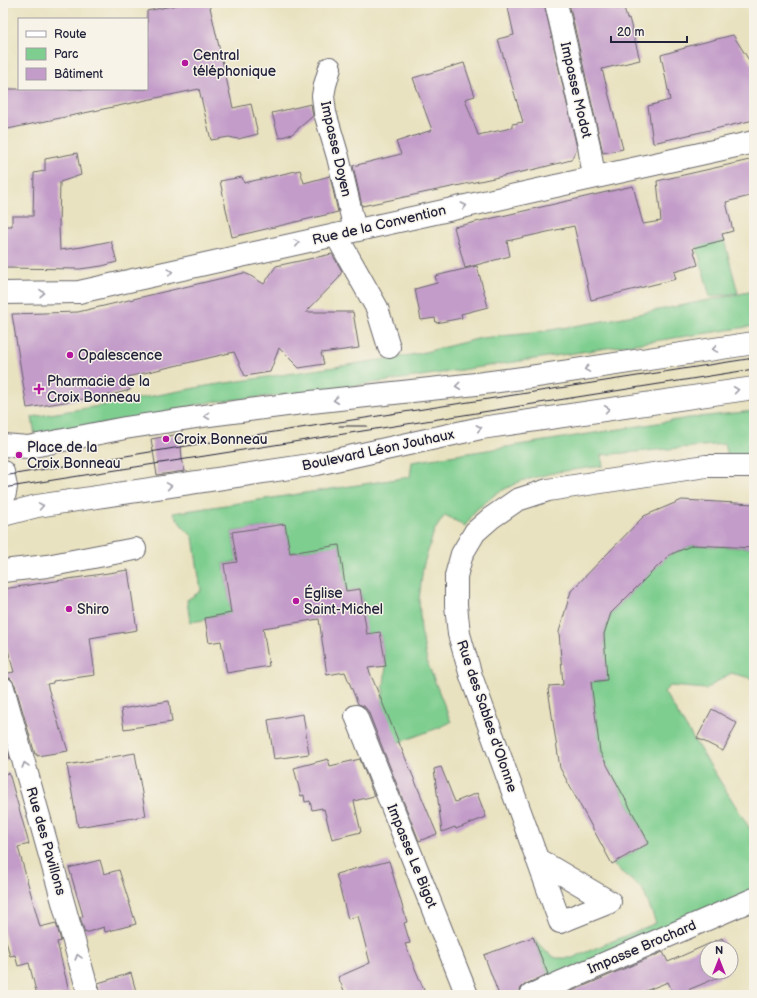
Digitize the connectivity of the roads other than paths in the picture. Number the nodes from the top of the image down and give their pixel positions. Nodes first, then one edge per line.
1 (556, 3) edge
2 (330, 68) dead end
3 (754, 142) edge
4 (594, 177) junction
5 (346, 232) junction
6 (3, 293) edge
7 (754, 343) edge
8 (388, 346) dead end
9 (754, 388) edge
10 (3, 445) edge
11 (754, 466) edge
12 (3, 472) edge
13 (3, 503) edge
14 (3, 515) edge
15 (135, 549) dead end
16 (3, 572) edge
17 (3, 688) edge
18 (356, 716) dead end
19 (538, 859) dead end
20 (754, 899) edge
21 (89, 995) edge
22 (467, 995) edge
23 (531, 995) edge

1 - 4 street, Impasse Modot
2 - 5 street, Impasse Doyen
3 - 4 street, Rue de la Convention
5 -> 4 street, Rue de la Convention
6 -> 5 street, Rue de la Convention
5 - 8 street, Impasse Doyen
7 -> 10 street
14 -> 9 street, Boulevard Léon Jouhaux
11 - 19 street, Rue des Sables d'Olonne
12 - 13 street
15 - 16 street
21 -> 17 street, Rue des Pavillons
18 - 22 street, Impasse Le Bigot
20 - 23 street, Impasse Brochard

